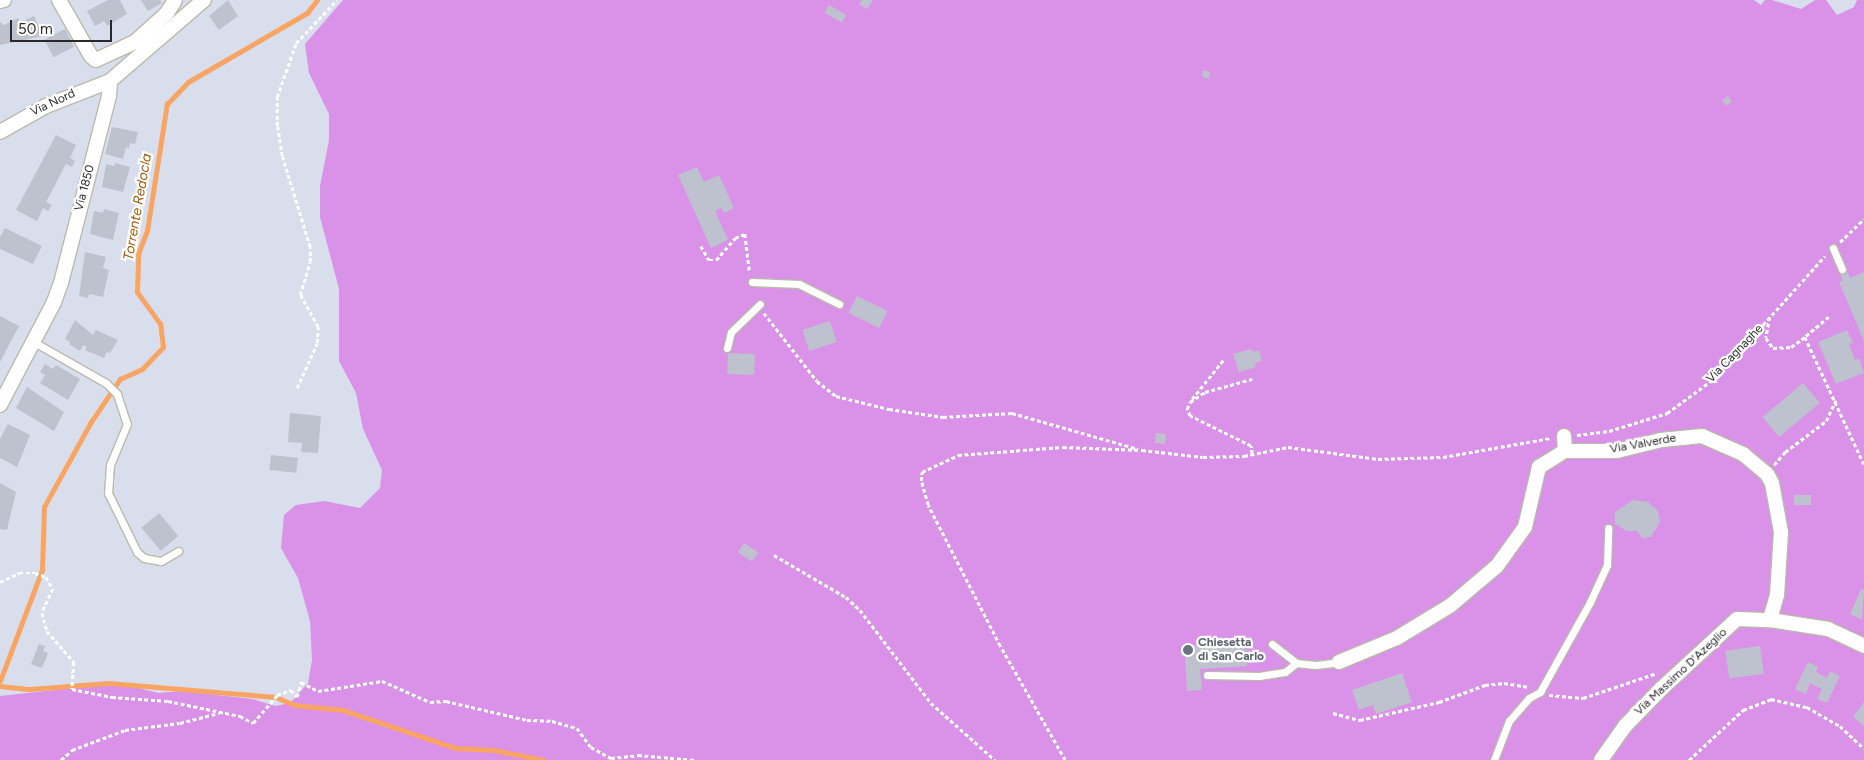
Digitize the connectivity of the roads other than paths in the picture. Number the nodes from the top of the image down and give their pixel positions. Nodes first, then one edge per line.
1 (4, 0) edge
2 (59, 0) edge
3 (175, 0) edge
4 (204, 0) edge
5 (0, 1) edge
6 (135, 42) junction
7 (143, 54) junction
8 (110, 81) junction
9 (0, 132) edge
10 (1833, 248) dead end
11 (1842, 269) dead end
12 (752, 282) road end
13 (760, 304) road end
14 (839, 304) dead end
15 (34, 342) junction
16 (727, 348) dead end
17 (0, 405) edge
18 (1564, 436) road end
19 (1565, 451) junction
20 (1608, 528) dead end
21 (178, 551) dead end
22 (1770, 620) junction
23 (1272, 644) dead end
24 (1864, 646) edge
25 (1339, 662) joint
26 (1296, 663) junction
27 (1207, 675) dead end
28 (1494, 760) edge
29 (1601, 760) edge

1 - 5 street
2 - 6 street
3 - 6 street
4 - 7 street
6 - 7 street
7 - 8 street
8 - 9 street, Via Nord
8 - 15 street, Via 1850
10 - 11 lane
12 - 14 lane
13 - 16 lane
15 - 17 street, Via 1850
15 - 21 lane
18 - 19 street
19 - 22 street, Via Valverde
19 - 25 street
20 - 28 lane
22 - 24 street, Via Massimo D'Azeglio
22 - 29 street, Via Massimo D'Azeglio
23 - 26 lane
25 - 26 lane
26 - 27 lane

